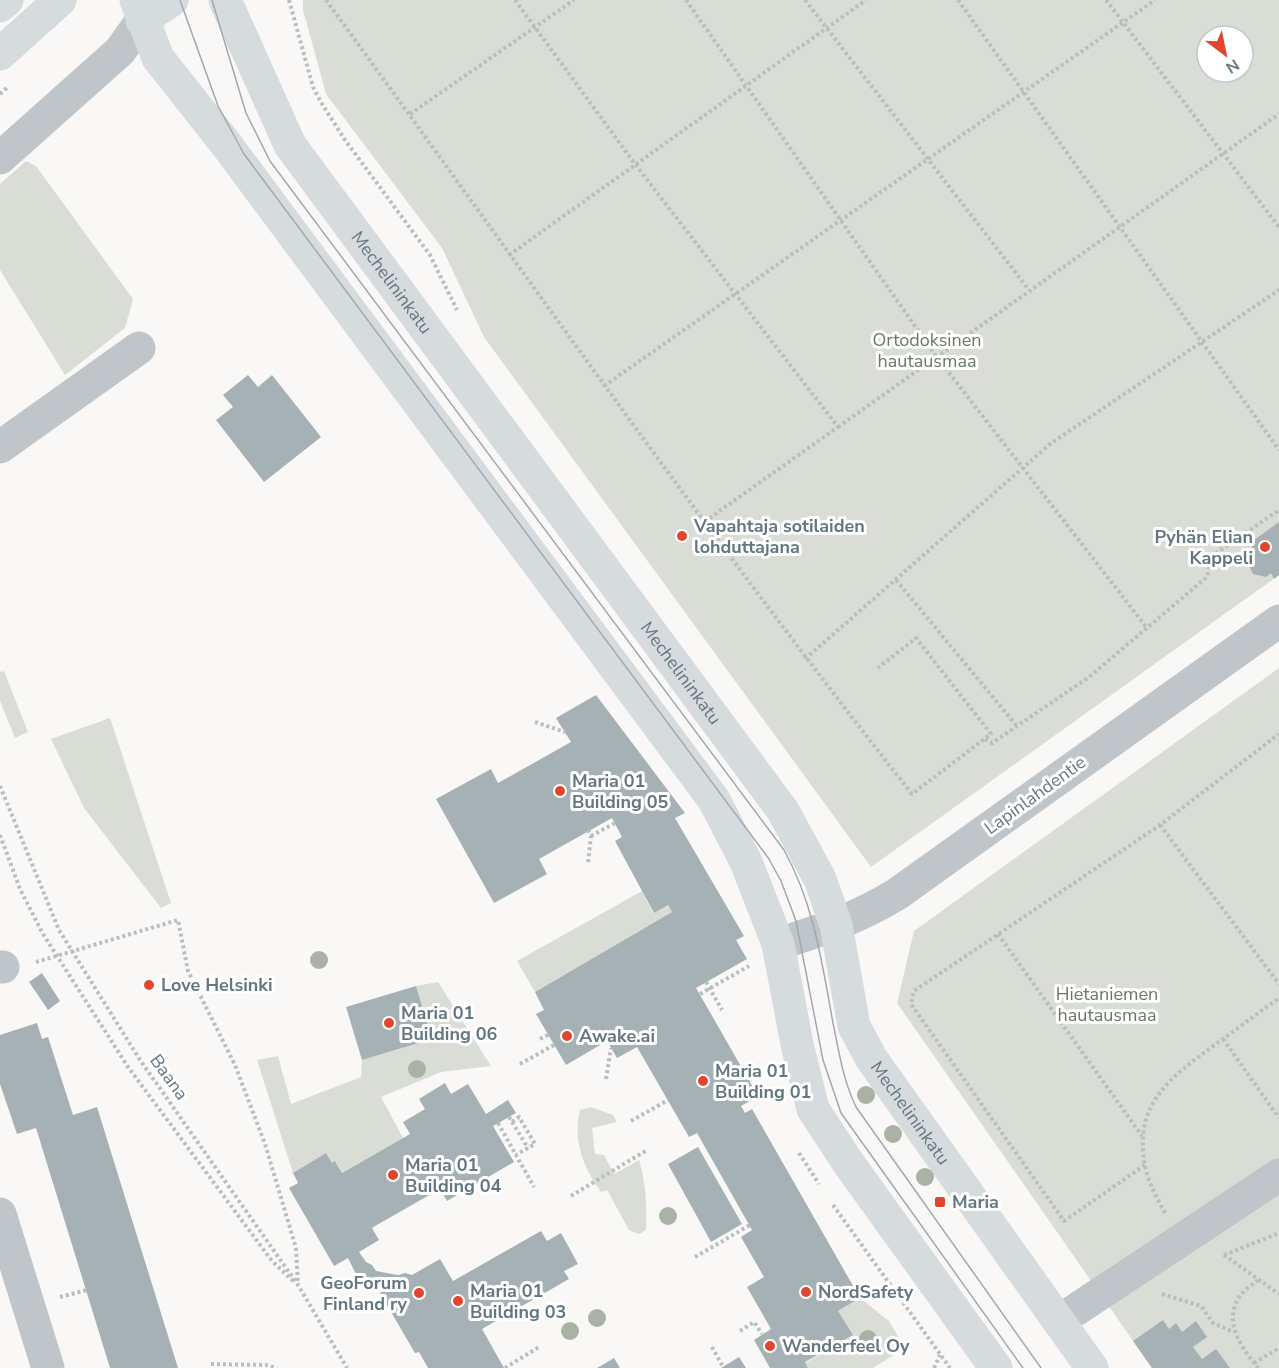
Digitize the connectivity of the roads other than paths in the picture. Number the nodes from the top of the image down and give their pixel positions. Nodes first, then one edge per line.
1 (7, 0) edge
2 (60, 0) edge
3 (172, 0) edge
4 (225, 0) edge
5 (0, 6) edge
6 (139, 10) edge
7 (0, 54) edge
8 (0, 158) edge
9 (139, 348) dead end
10 (0, 447) edge
11 (1279, 621) edge
12 (836, 925) junction
13 (768, 953) junction
14 (1279, 1175) edge
15 (0, 1214) edge
16 (1059, 1321) junction
17 (48, 1368) edge
18 (996, 1368) edge
19 (1092, 1368) edge

1 - 5 main road
2 - 7 main road
3 - 6 main road
4 - 12 main road, Mechelininkatu
6 - 8 street
6 - 13 main road
9 - 10 street
11 - 12 street, Lapinlahdentie
12 - 13 street, Lapinlahdentie
12 - 16 main road, Mechelininkatu
13 - 18 main road
14 - 16 street
15 - 17 street
16 - 19 main road, Mechelininkatu

